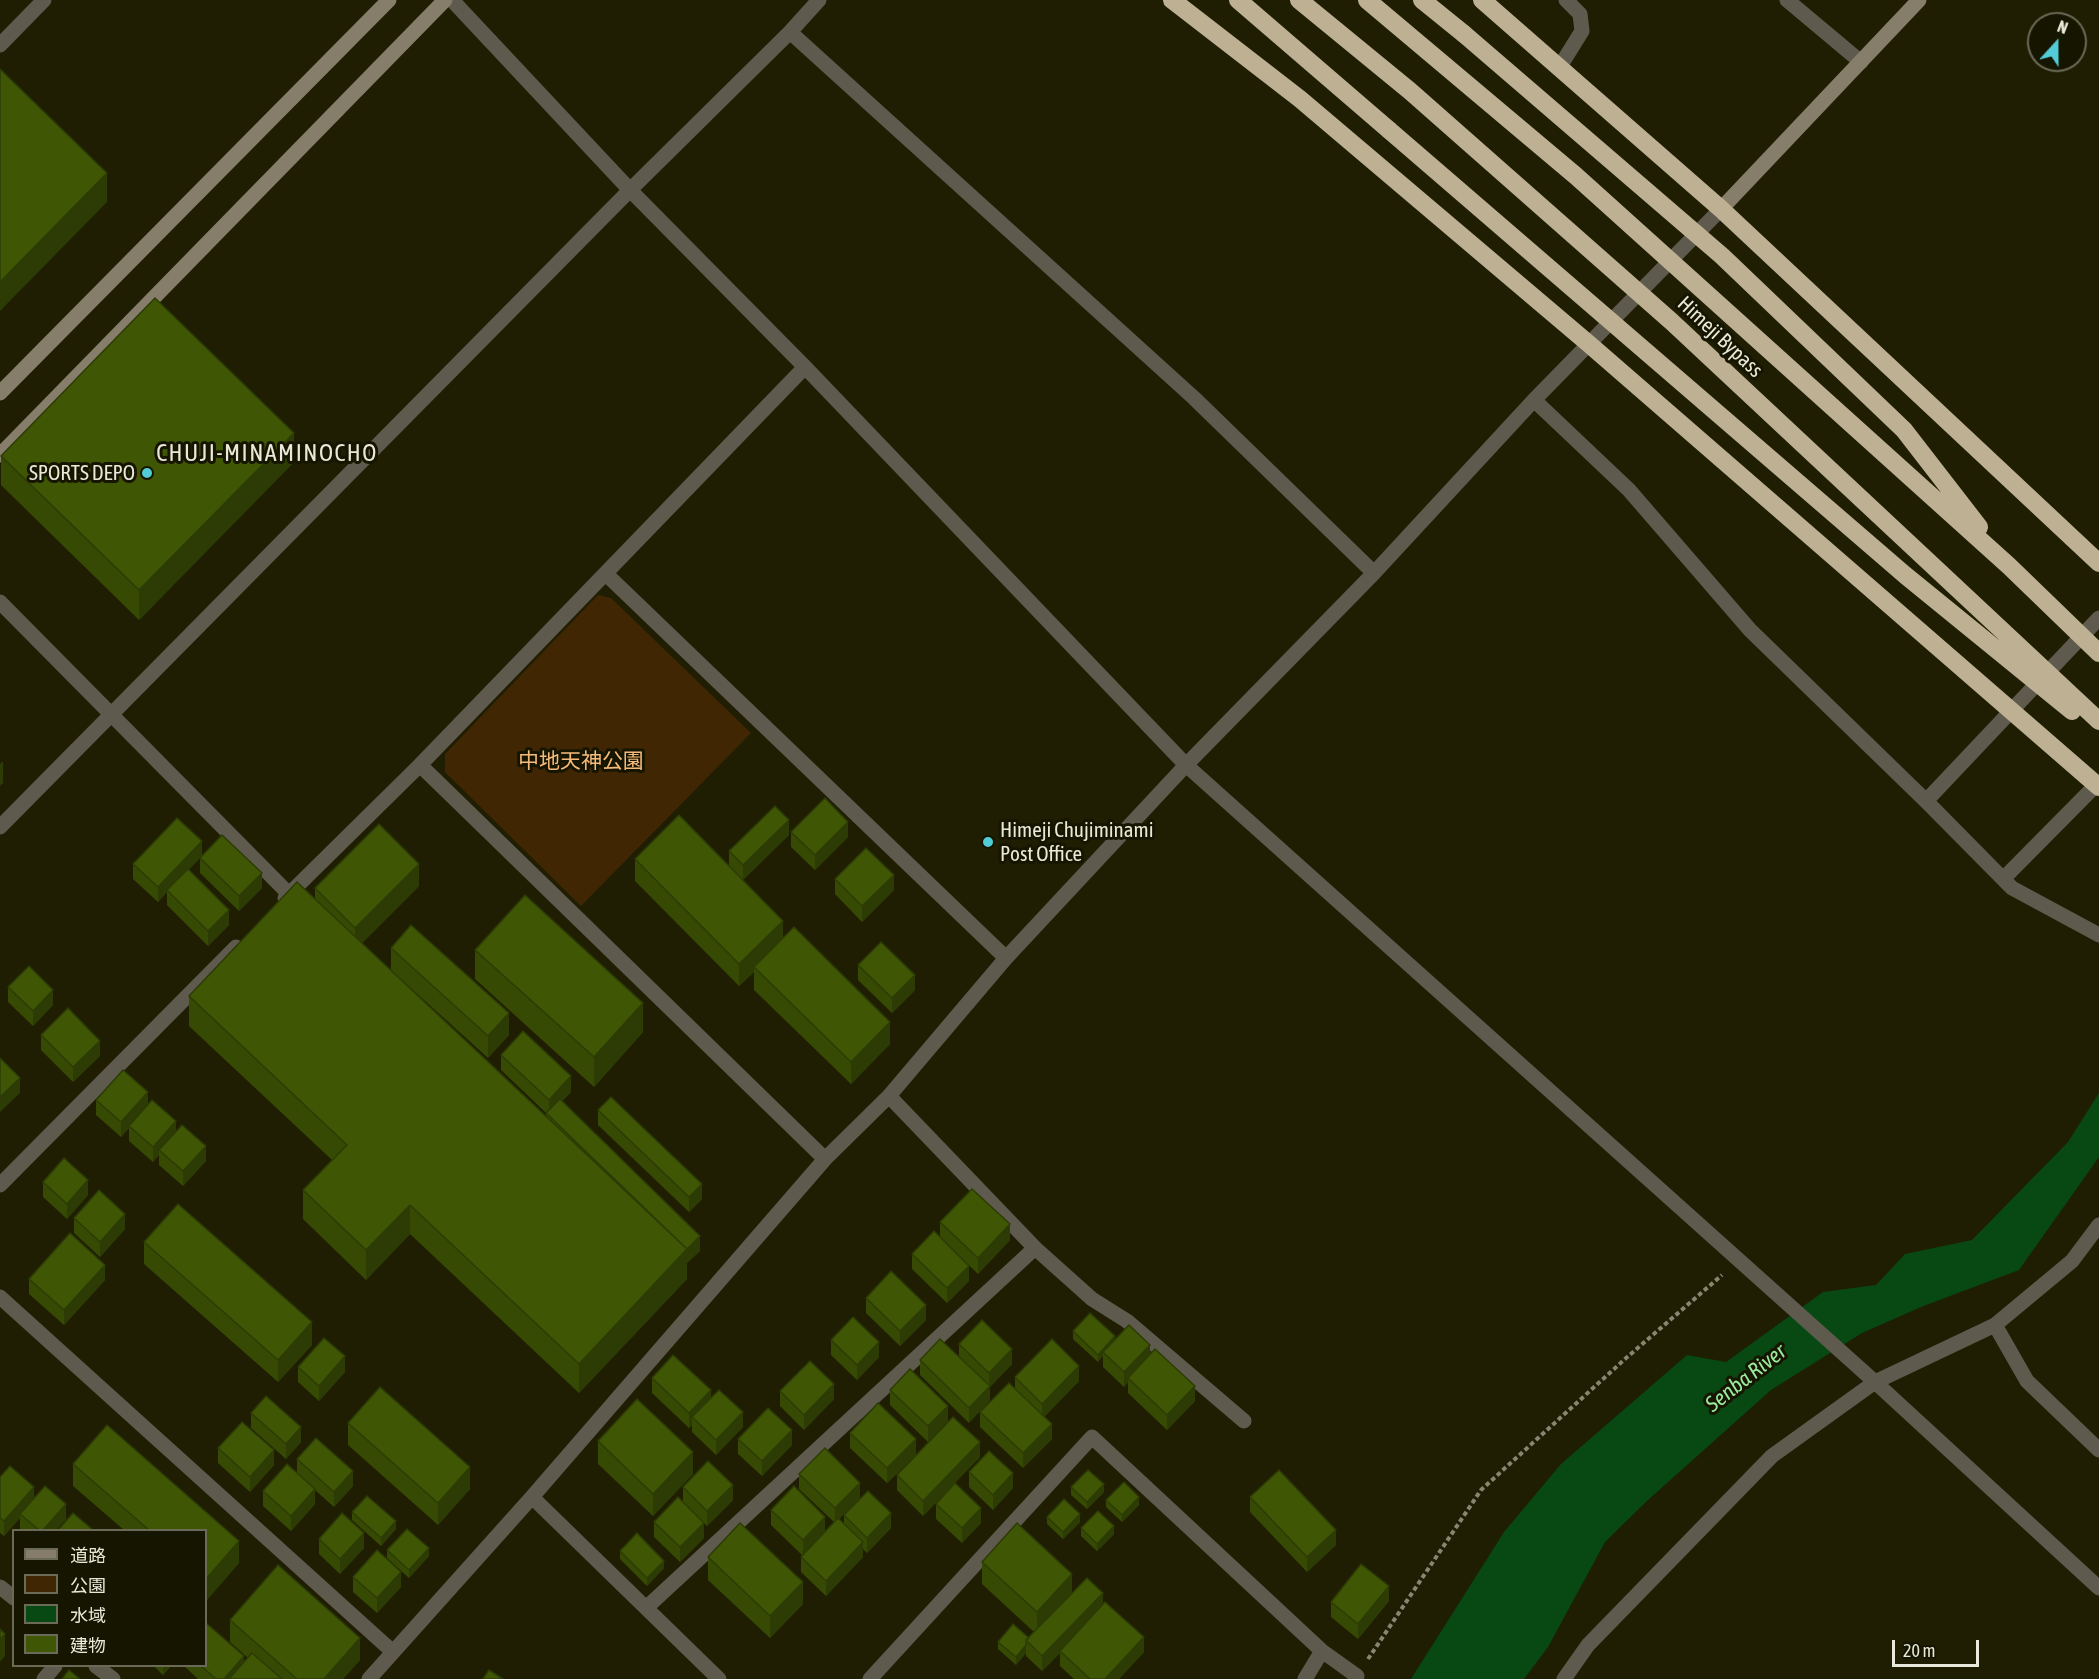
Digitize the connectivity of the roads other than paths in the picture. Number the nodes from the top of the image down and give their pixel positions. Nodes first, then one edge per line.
1 (44, 0) edge
2 (389, 0) edge
3 (445, 0) edge
4 (452, 0) edge
5 (819, 0) edge
6 (1172, 0) edge
7 (1238, 0) edge
8 (1299, 0) edge
9 (1367, 0) edge
10 (1422, 0) edge
11 (1482, 0) edge
12 (1566, 0) edge
13 (1787, 0) edge
14 (1920, 0) edge
15 (790, 32) junction
16 (0, 45) edge
17 (1860, 62) junction
18 (1559, 68) junction
19 (630, 190) junction
20 (1720, 209) junction
21 (1589, 344) junction
22 (805, 367) junction
23 (0, 393) edge
24 (1534, 400) junction
25 (0, 455) edge
26 (2099, 563) edge
27 (2009, 566) junction
28 (1374, 573) junction
29 (606, 574) junction
30 (0, 602) edge
31 (2099, 618) edge
32 (2099, 653) edge
33 (2010, 710) junction
34 (110, 715) junction
35 (2099, 721) edge
36 (2099, 733) edge
37 (420, 765) junction
38 (1186, 765) junction
39 (2098, 786) edge
40 (1926, 801) junction
41 (0, 827) edge
42 (2003, 879) junction
43 (289, 894) junction
44 (272, 911) edge
45 (2099, 935) edge
46 (247, 936) edge
47 (1006, 958) junction
48 (889, 1096) junction
49 (825, 1159) junction
50 (0, 1185) edge
51 (2099, 1224) edge
52 (1035, 1248) junction
53 (0, 1297) edge
54 (1995, 1324) junction
55 (1875, 1382) junction
56 (1244, 1421) dead end
57 (2098, 1447) edge
58 (532, 1497) junction
59 (0, 1587) edge
60 (2099, 1588) edge
61 (12, 1596) edge
62 (647, 1607) junction
63 (1322, 1651) junction
64 (393, 1652) junction
65 (53, 1667) edge
66 (98, 1667) edge
67 (1357, 1676) road end
68 (44, 1679) edge
69 (113, 1679) edge
70 (369, 1679) edge
71 (719, 1679) edge
72 (870, 1679) edge
73 (1305, 1679) edge
74 (1564, 1679) edge

1 - 16 street
2 - 23 street
3 - 25 street
4 - 19 street
5 - 15 street
6 - 21 highway
7 - 36 highway, bridge
8 - 35 highway, Himeji Bypass, bridge
9 - 27 highway, Himeji Bypass, bridge
10 - 27 highway, bridge
11 - 18 highway
12 - 18 street
13 - 17 street
14 - 17 street
15 - 19 street
15 - 28 street
17 - 20 street
18 - 20 highway
19 - 22 street
19 - 34 street
20 - 21 street
20 - 26 highway
21 - 24 street
21 - 33 highway
22 - 29 street
22 - 38 street
24 - 28 street
24 - 40 street
27 - 32 highway, Himeji Bypass, bridge
28 - 38 street
29 - 37 street
29 - 47 street
30 - 34 street
31 - 33 street
33 - 39 highway
33 - 40 street
34 - 41 street
34 - 43 street
37 - 43 street
37 - 49 street
38 - 47 street
38 - 55 street
39 - 42 street
40 - 42 street
42 - 45 street
43 - 44 street
46 - 50 street
47 - 48 street
48 - 49 street
48 - 52 street
49 - 58 street
51 - 54 street
52 - 56 street
52 - 62 street
53 - 64 street
54 - 55 street
54 - 57 street
55 - 60 street
55 - 74 street
58 - 62 street
58 - 64 street
59 - 61 street
62 - 71 street
63 - 67 street
63 - 72 street
63 - 73 street
64 - 70 street
65 - 68 street
66 - 69 street

